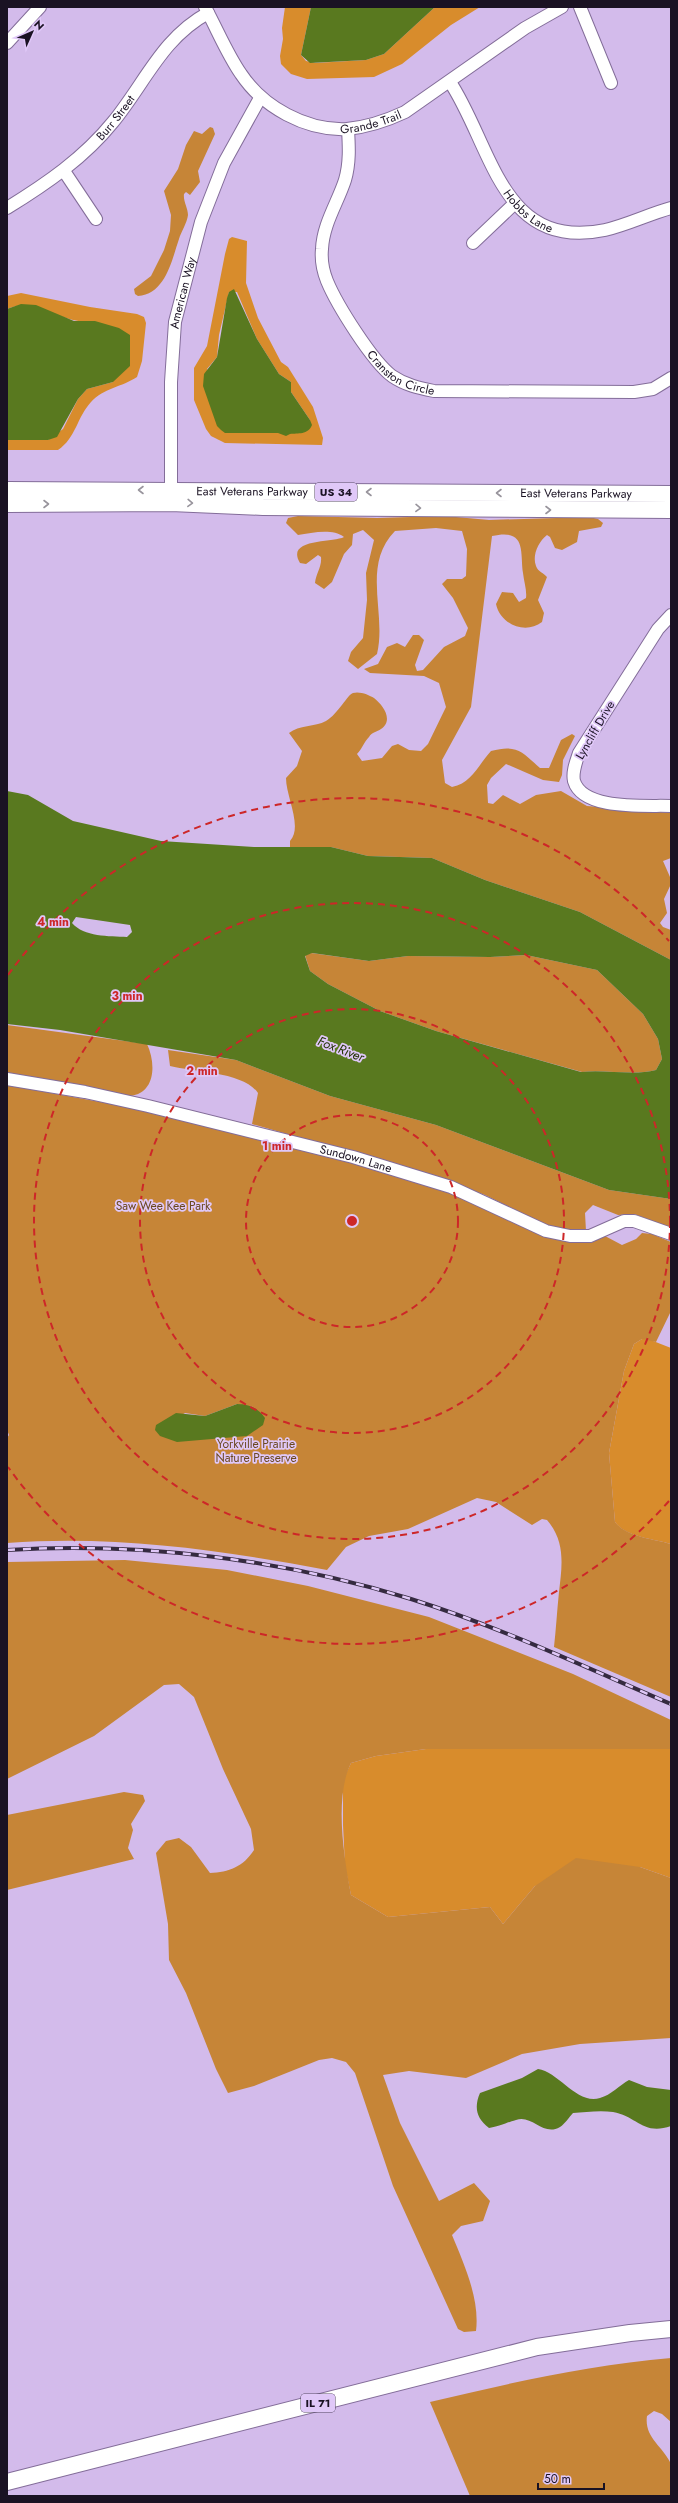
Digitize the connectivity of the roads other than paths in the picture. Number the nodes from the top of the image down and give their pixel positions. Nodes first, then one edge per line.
1 (40, 7) edge
2 (562, 7) edge
3 (580, 7) edge
4 (207, 10) edge
5 (7, 43) edge
6 (450, 82) junction
7 (611, 83) dead end
8 (260, 98) junction
9 (348, 129) junction
10 (64, 171) junction
11 (514, 204) junction
12 (7, 208) edge
13 (671, 208) edge
14 (96, 219) dead end
15 (473, 243) dead end
16 (671, 378) edge
17 (7, 490) edge
18 (668, 494) edge
19 (171, 497) junction
20 (7, 504) edge
21 (671, 510) edge
22 (671, 615) edge
23 (671, 806) edge
24 (7, 1079) edge
25 (671, 1234) edge
26 (671, 2329) edge
27 (7, 2482) edge

1 - 5 street
2 - 6 street, Grande Trail
3 - 7 street
4 - 8 street, Grande Trail
4 - 10 street, Burr Street
6 - 9 street, Grande Trail
6 - 11 street, Hobbs Lane
8 - 9 street, Grande Trail
8 - 19 street, American Way
9 - 16 street, Cranston Circle
10 - 12 street, Burr Street
10 - 14 street
11 - 13 street, Hobbs Lane
11 - 15 street
19 -> 17 main road, East Veterans Parkway / US 34
18 -> 19 main road, East Veterans Parkway / US 34
20 -> 19 main road, East Veterans Parkway / US 34
19 -> 21 main road, East Veterans Parkway / US 34
22 - 23 street, Lyncliff Drive
24 - 25 street, Sundown Lane
26 - 27 main road, IL 71

